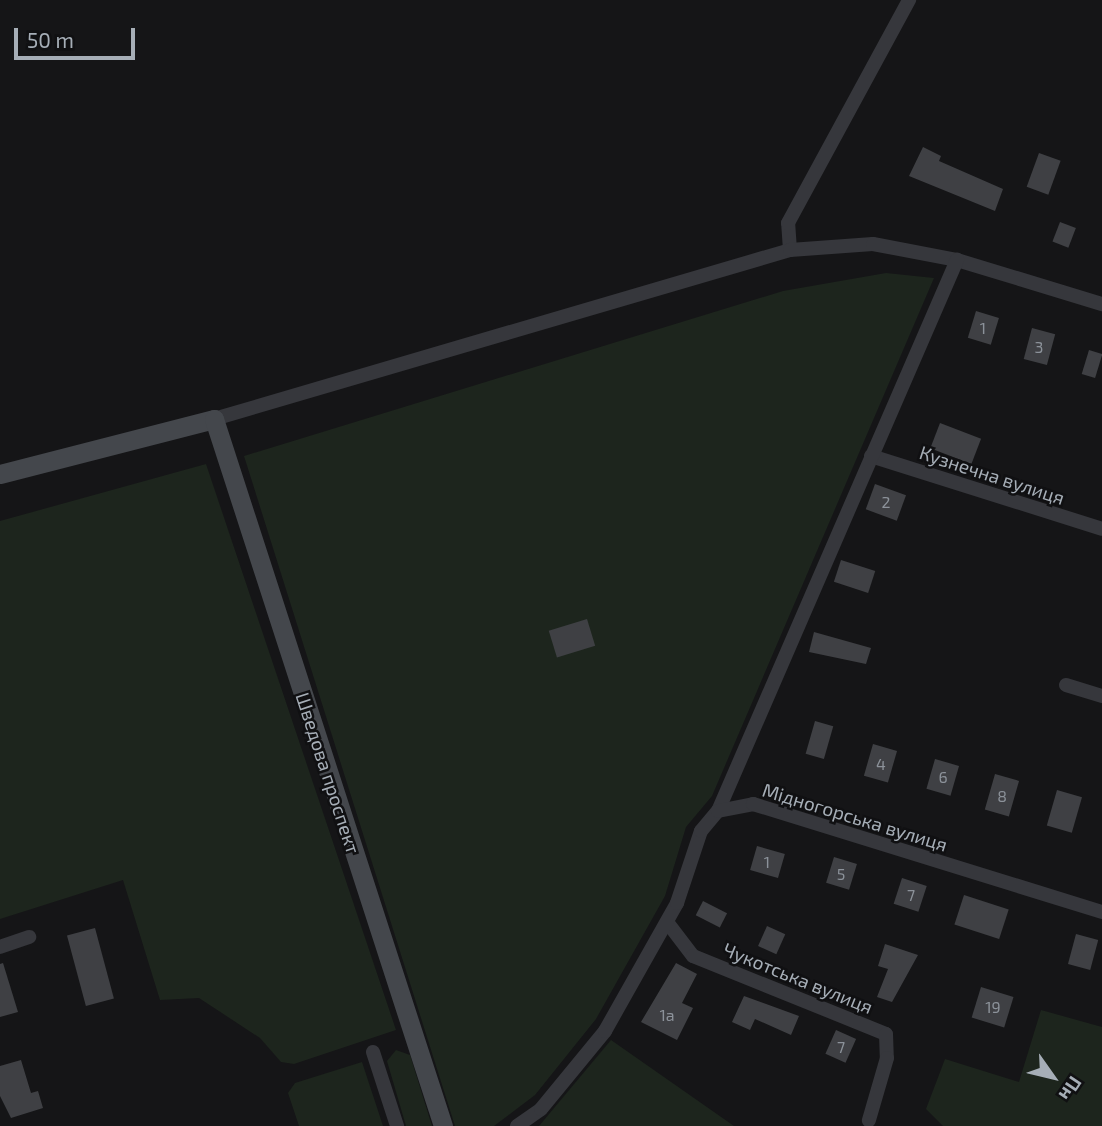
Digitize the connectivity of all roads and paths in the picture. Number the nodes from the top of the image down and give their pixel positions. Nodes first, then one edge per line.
1 (909, 0) edge
2 (790, 250) junction
3 (957, 260) junction
4 (1102, 304) edge
5 (214, 419) junction
6 (871, 456) junction
7 (0, 474) edge
8 (1102, 529) edge
9 (1066, 685) dead end
10 (1102, 696) edge
11 (718, 811) junction
12 (1102, 912) edge
13 (667, 922) junction
14 (29, 937) dead end
15 (0, 947) edge
16 (373, 1052) dead end
17 (869, 1120) dead end
18 (397, 1126) edge
19 (443, 1126) edge
20 (517, 1126) edge

1 - 2 street
2 - 3 street
2 - 5 street
3 - 4 street
3 - 6 street
5 - 7 street
5 - 19 street, Шведова проспект
6 - 8 street, Кузнечна вулиця
6 - 11 street
9 - 10 street
11 - 12 street, Мідногорська вулиця
11 - 13 street
13 - 17 street, Чукотська вулиця
13 - 20 street
14 - 15 street
16 - 18 street

